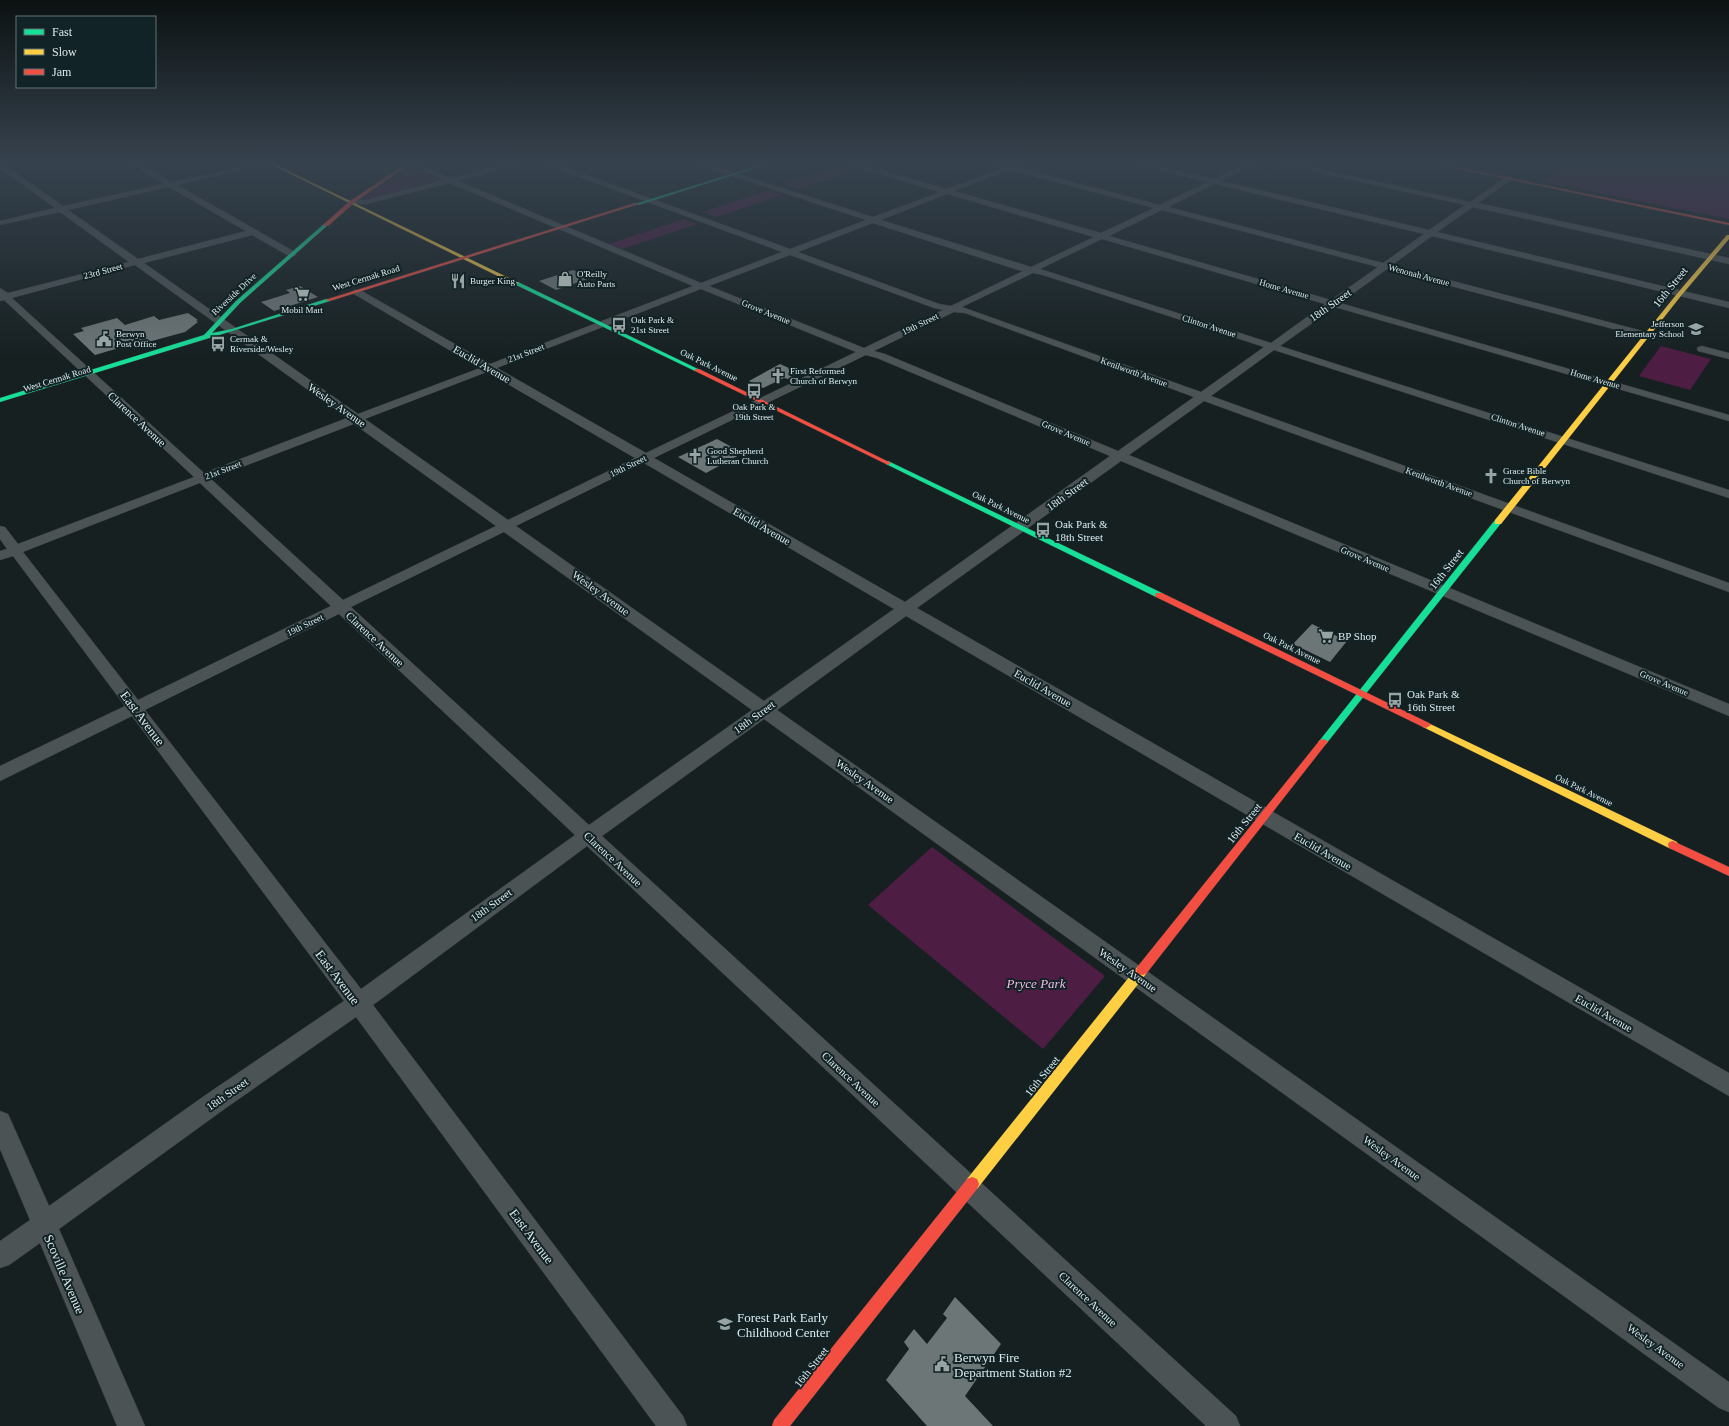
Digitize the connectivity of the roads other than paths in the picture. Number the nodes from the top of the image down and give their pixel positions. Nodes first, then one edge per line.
1 (87, 227) edge
2 (244, 227) edge
3 (324, 227) edge
4 (402, 227) edge
5 (559, 227) edge
6 (567, 227) edge
7 (720, 227) edge
8 (857, 227) edge
9 (895, 227) edge
10 (1069, 227) edge
11 (1121, 227) edge
12 (1236, 227) edge
13 (1404, 227) edge
14 (1440, 227) edge
15 (1573, 227) edge
16 (562, 228) junction
17 (253, 232) junction
18 (1431, 233) junction
19 (1101, 236) junction
20 (1729, 236) edge
21 (789, 252) junction
22 (292, 254) junction
23 (1710, 257) junction
24 (466, 258) junction
25 (1729, 261) edge
26 (137, 262) junction
27 (1386, 266) junction
28 (1032, 270) junction
29 (701, 286) junction
30 (357, 292) junction
31 (1680, 293) junction
32 (2, 296) edge
33 (1333, 303) junction
34 (1729, 305) edge
35 (952, 309) junction
36 (219, 321) junction
37 (602, 324) junction
38 (233, 330) junction
39 (1647, 335) junction
40 (209, 338) junction
41 (1273, 346) junction
42 (1702, 349) dead end
43 (864, 351) junction
44 (1729, 356) edge
45 (488, 368) junction
46 (90, 375) junction
47 (1608, 384) junction
48 (1202, 397) junction
49 (0, 400) edge
50 (761, 401) junction
51 (0, 407) edge
52 (356, 418) junction
53 (1729, 418) edge
54 (1563, 440) junction
55 (1120, 456) junction
56 (645, 458) junction
57 (202, 478) junction
58 (1729, 494) edge
59 (1509, 508) junction
60 (506, 526) junction
61 (1020, 527) junction
62 (0, 530) edge
63 (8, 553) edge
64 (1729, 588) edge
65 (1443, 591) junction
66 (340, 608) junction
67 (905, 609) junction
68 (1362, 693) junction
69 (135, 708) junction
70 (764, 710) junction
71 (1729, 710) edge
72 (0, 774) edge
73 (1264, 816) junction
74 (588, 836) junction
75 (1729, 872) edge
76 (1137, 976) junction
77 (358, 1003) junction
78 (1729, 1085) edge
79 (0, 1122) edge
80 (969, 1188) junction
81 (44, 1224) junction
82 (0, 1256) edge
83 (1729, 1398) edge
84 (131, 1426) edge
85 (673, 1426) edge
86 (780, 1426) edge
87 (1226, 1426) edge

1 - 26 street, Wesley Avenue
2 - 17 street
3 - 22 street, Riverside Drive
4 - 24 street, Oak Park Avenue
5 - 16 street, Grove Avenue
6 - 16 street, West Cermak Road
7 - 21 street, Kenilworth Avenue
8 - 21 street, 21st Street
9 - 28 street, Clinton Avenue
10 - 19 street, Home Avenue
11 - 19 street, 19th Street
12 - 27 street, Wenonah Avenue
13 - 18 street
14 - 18 street, 18th Street
15 - 23 street
16 - 24 street, West Cermak Road
16 - 29 street, Grove Avenue
17 - 22 street
17 - 26 street, 23rd Street
18 - 27 street, 18th Street
18 - 31 street
19 - 28 street, 19th Street
19 - 33 street, Home Avenue
20 - 23 street, 16th Street
21 - 29 street, 21st Street
21 - 35 street, Kenilworth Avenue
22 - 36 street, Riverside Drive
23 - 25 street
23 - 31 street, 16th Street
24 - 30 street, West Cermak Road
24 - 37 street, Oak Park Avenue
26 - 32 street, 23rd Street
26 - 36 street, Wesley Avenue
27 - 33 street, 18th Street
27 - 39 street, Wenonah Avenue
28 - 35 street, 19th Street
28 - 41 street, Clinton Avenue
29 - 37 street, 21st Street
29 - 43 street, Grove Avenue
30 - 38 street, West Cermak Road
30 - 45 street, Euclid Avenue
31 - 34 street
31 - 39 street, 16th Street
32 - 46 street, Clarence Avenue
33 - 41 street, 18th Street
33 - 47 street, Home Avenue
35 - 43 street, 19th Street
35 - 48 street, Kenilworth Avenue
36 - 38 street, Wesley Avenue
36 - 40 street, Riverside Drive
37 - 45 street, 21st Street
37 - 50 street, Oak Park Avenue
38 - 40 street, West Cermak Road
38 - 52 street, Wesley Avenue
39 - 47 street, 16th Street
40 - 46 street, West Cermak Road
41 - 48 street, 18th Street
41 - 54 street, Clinton Avenue
42 - 44 street
43 - 50 street, 19th Street
43 - 55 street, Grove Avenue
45 - 52 street, 21st Street
45 - 56 street, Euclid Avenue
46 - 49 street, West Cermak Road
46 - 51 street, West Cermak Road
46 - 57 street, Clarence Avenue
47 - 53 street, Home Avenue
47 - 54 street, 16th Street
48 - 55 street, 18th Street
48 - 59 street, Kenilworth Avenue
50 - 56 street, 19th Street
50 - 61 street, Oak Park Avenue
52 - 57 street, 21st Street
52 - 60 street, Wesley Avenue
54 - 58 street, Clinton Avenue
54 - 59 street, 16th Street
55 - 61 street, 18th Street
55 - 65 street, Grove Avenue
56 - 60 street, 19th Street
56 - 67 street, Euclid Avenue
57 - 63 street, 21st Street
57 - 66 street, Clarence Avenue
59 - 64 street, Kenilworth Avenue
59 - 65 street, 16th Street
60 - 66 street, 19th Street
60 - 70 street, Wesley Avenue
61 - 67 street, 18th Street
61 - 68 street, Oak Park Avenue
62 - 63 street, East Avenue
63 - 69 street, East Avenue
65 - 68 street, 16th Street
65 - 71 street, Grove Avenue
66 - 69 street, 19th Street
66 - 74 street, Clarence Avenue
67 - 70 street, 18th Street
67 - 73 street, Euclid Avenue
68 - 73 street, 16th Street
68 - 75 street, Oak Park Avenue
69 - 72 street, 19th Street
69 - 77 street, East Avenue
70 - 74 street, 18th Street
70 - 76 street, Wesley Avenue
73 - 76 street, 16th Street
73 - 78 street, Euclid Avenue
74 - 77 street, 18th Street
74 - 80 street, Clarence Avenue
76 - 80 street, 16th Street
76 - 83 street, Wesley Avenue
77 - 81 street, 18th Street
77 - 85 street, East Avenue
79 - 81 street, Scoville Avenue
80 - 86 street, 16th Street
80 - 87 street, Clarence Avenue
81 - 82 street, 18th Street
81 - 84 street, Scoville Avenue

